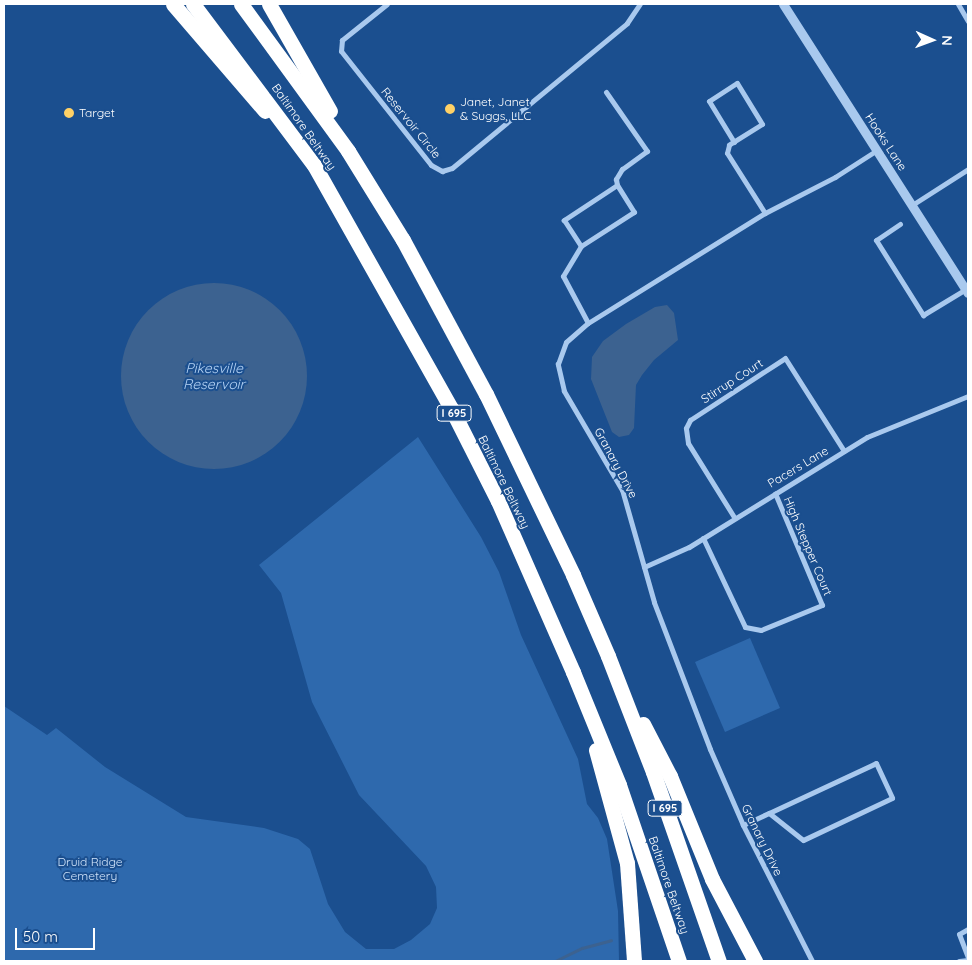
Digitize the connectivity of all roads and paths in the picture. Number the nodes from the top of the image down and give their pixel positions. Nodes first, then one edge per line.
1 (173, 4) edge
2 (193, 4) edge
3 (241, 4) edge
4 (269, 4) edge
5 (387, 4) edge
6 (640, 4) edge
7 (783, 4) edge
8 (958, 4) edge
9 (968, 21) edge
10 (606, 92) dead end
11 (734, 142) junction
12 (877, 150) junction
13 (348, 151) junction
14 (314, 165) junction
15 (968, 169) edge
16 (617, 185) junction
17 (912, 205) junction
18 (765, 213) junction
19 (900, 224) dead end
20 (580, 246) junction
21 (967, 291) edge
22 (588, 323) junction
23 (968, 396) edge
24 (844, 451) junction
25 (775, 493) junction
26 (734, 517) junction
27 (703, 538) junction
28 (644, 567) junction
29 (608, 656) junction
30 (573, 672) junction
31 (769, 813) junction
32 (743, 825) junction
33 (968, 929) edge
34 (968, 958) edge
35 (634, 961) edge
36 (679, 961) edge
37 (719, 961) edge
38 (756, 961) edge
39 (812, 961) edge
40 (959, 961) edge

1 - 14 highway
2 - 14 highway, Baltimore Beltway / I 695
3 - 13 highway, Baltimore Beltway / I 695
4 - 13 highway
5 - 6 street, Reservoir Circle
7 - 12 street, Hooks Lane
8 - 9 street
10 - 16 street
11 - 11 street
11 - 18 street
12 - 17 street, Hooks Lane
12 - 18 street, Granary Drive
13 - 29 highway, Baltimore Beltway / I 695
14 - 30 highway, Baltimore Beltway / I 695
15 - 17 street
16 - 20 street
16 - 20 street
17 - 21 street, Hooks Lane
18 - 22 street, Granary Drive
19 - 21 street
20 - 22 street
22 - 28 street, Granary Drive
23 - 24 street, Pacers Lane
24 - 25 street, Pacers Lane
24 - 26 street, Stirrup Court
25 - 26 street, Pacers Lane
25 - 27 street, High Stepper Court
26 - 27 street, Pacers Lane
27 - 28 street, Pacers Lane
28 - 32 street, Granary Drive
29 - 37 highway, Baltimore Beltway / I 695
29 - 38 highway
30 - 35 highway
30 - 36 highway, Baltimore Beltway / I 695
31 - 31 street
31 - 32 street
32 - 39 street, Granary Drive
33 - 34 street
34 - 40 street

